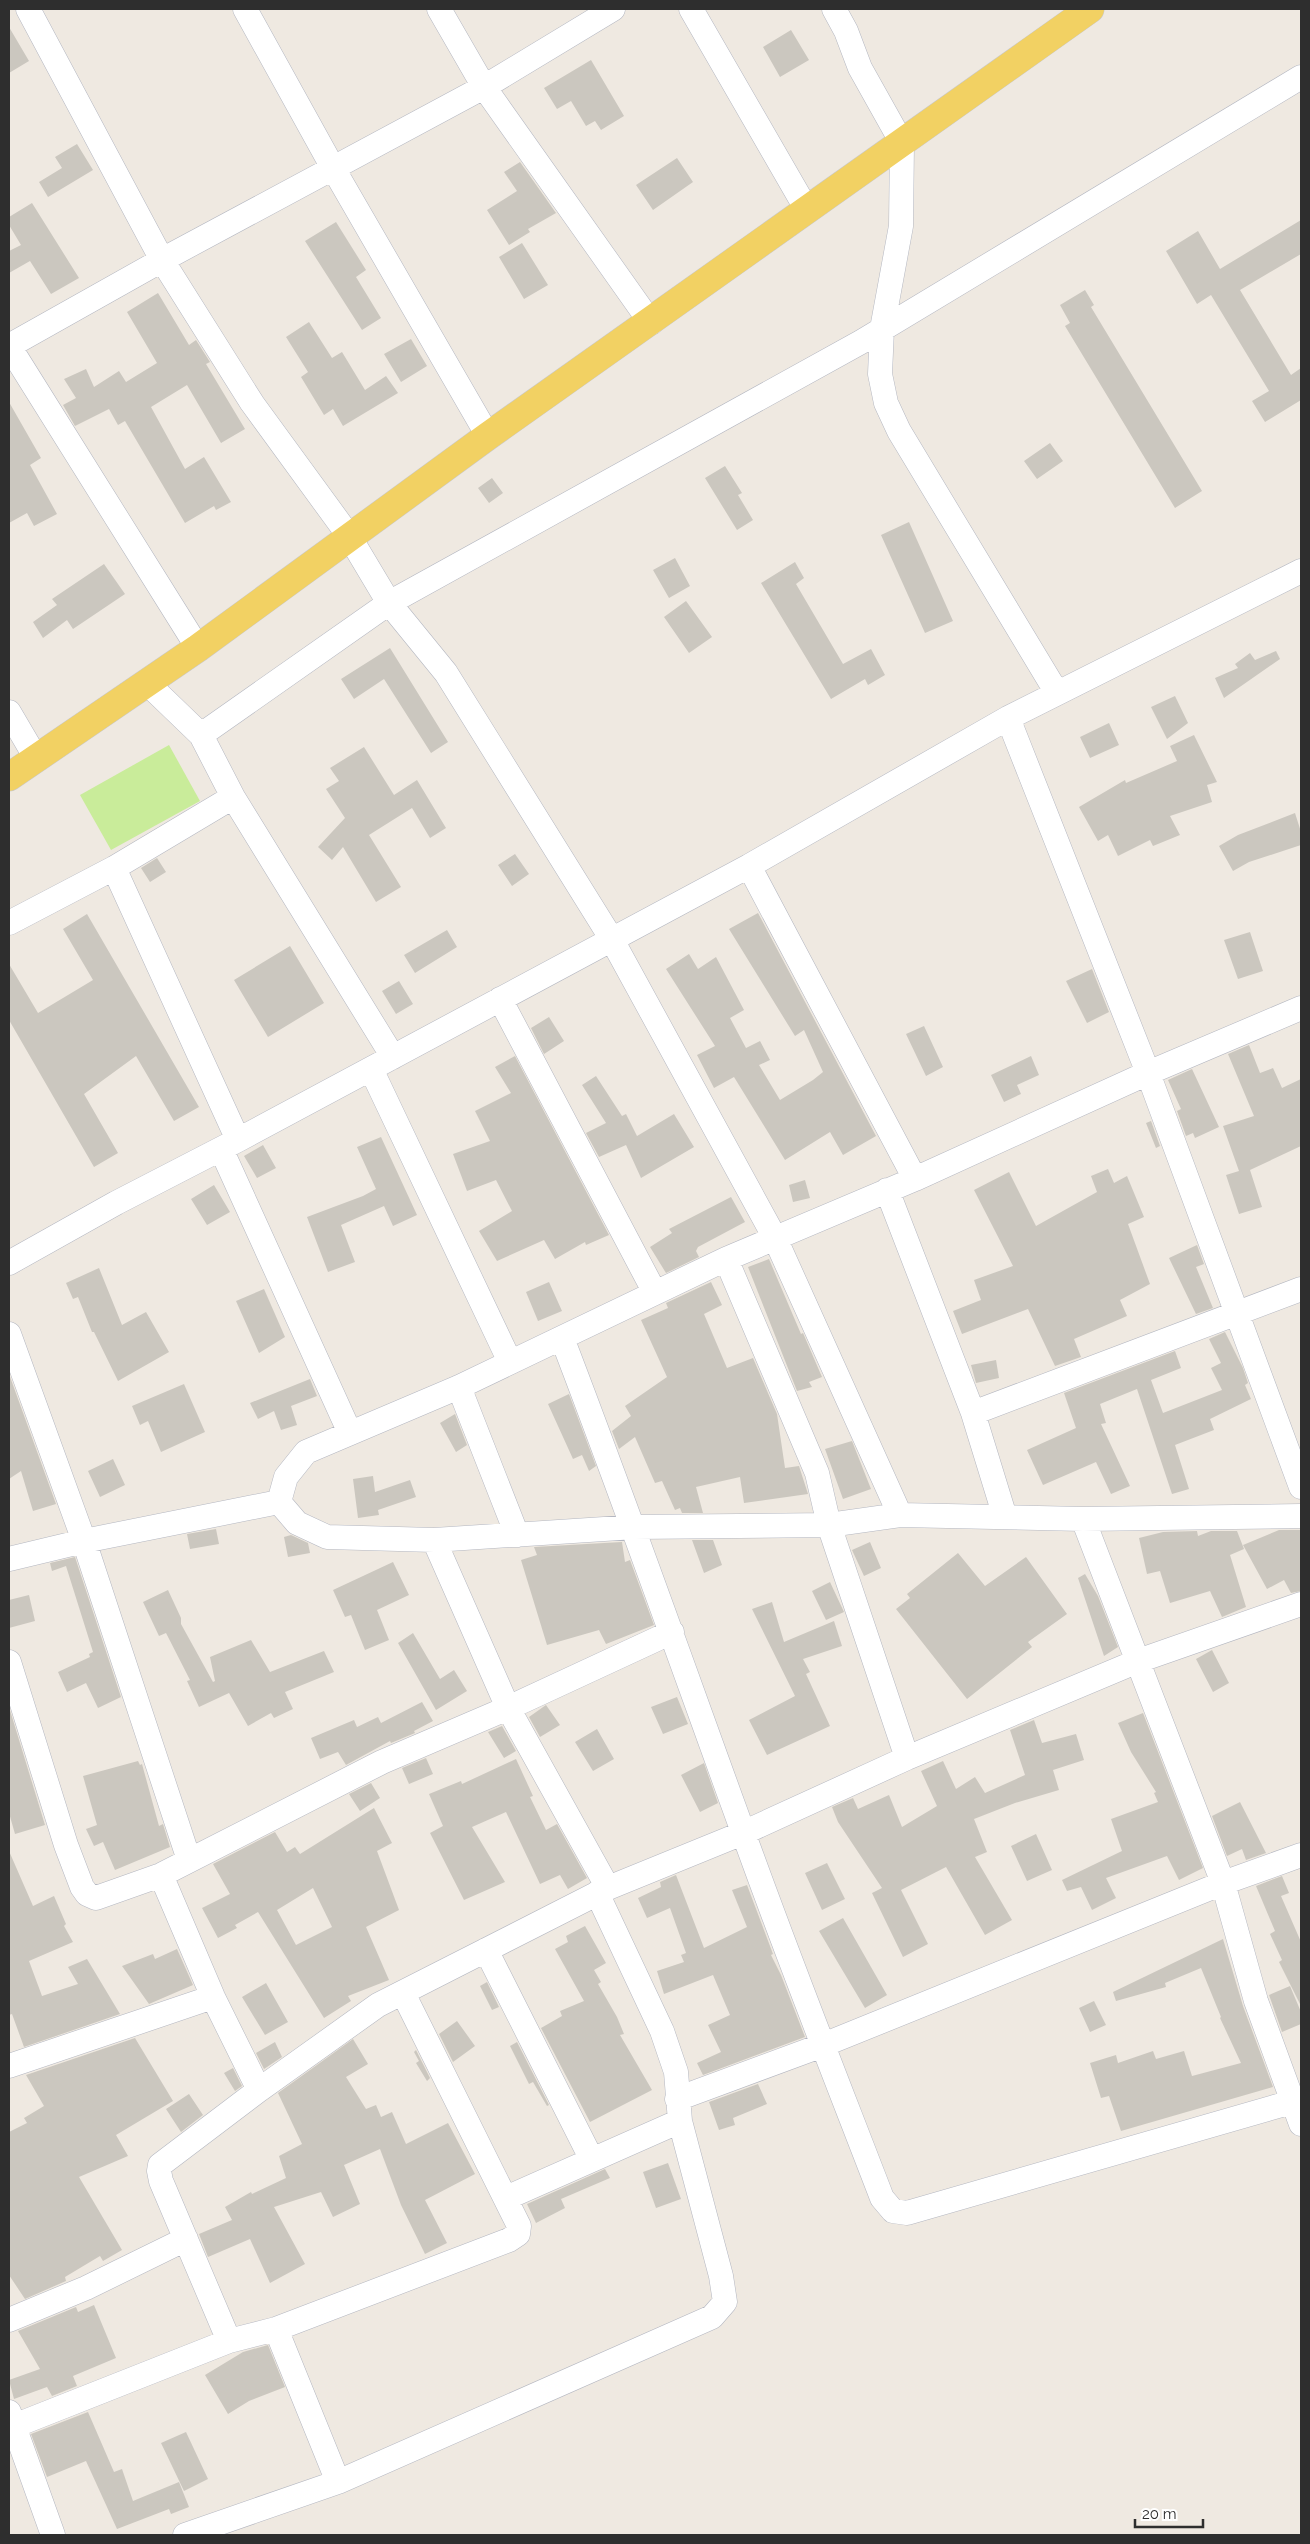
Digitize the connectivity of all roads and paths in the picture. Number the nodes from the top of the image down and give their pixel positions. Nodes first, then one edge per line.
1 (28, 9) edge
2 (245, 9) edge
3 (439, 9) edge
4 (613, 9) edge
5 (691, 9) edge
6 (834, 9) edge
7 (1090, 9) edge
8 (1301, 77) edge
9 (484, 87) junction
10 (902, 143) junction
11 (333, 168) junction
12 (806, 210) junction
13 (162, 260) junction
14 (651, 323) junction
15 (882, 329) junction
16 (9, 346) edge
17 (488, 436) junction
18 (349, 536) junction
19 (1301, 571) edge
20 (389, 602) junction
21 (198, 648) junction
22 (148, 683) junction
23 (1056, 693) junction
24 (9, 712) edge
25 (1008, 718) junction
26 (202, 735) junction
27 (36, 758) junction
28 (9, 777) edge
29 (233, 797) junction
30 (749, 866) junction
31 (114, 868) junction
32 (9, 921) edge
33 (611, 938) junction
34 (500, 999) junction
35 (1301, 1009) edge
36 (393, 1057) junction
37 (371, 1069) junction
38 (1148, 1074) junction
39 (230, 1144) junction
40 (915, 1179) junction
41 (887, 1190) junction
42 (775, 1238) junction
43 (726, 1259) junction
44 (9, 1263) edge
45 (1301, 1289) edge
46 (655, 1293) junction
47 (1235, 1313) junction
48 (9, 1334) edge
49 (562, 1338) junction
50 (510, 1362) junction
51 (459, 1387) junction
52 (973, 1413) junction
53 (350, 1433) junction
54 (1301, 1487) edge
55 (279, 1502) junction
56 (900, 1515) junction
57 (1301, 1516) edge
58 (1005, 1517) junction
59 (1083, 1518) junction
60 (829, 1525) junction
61 (635, 1527) junction
62 (517, 1535) junction
63 (434, 1540) junction
64 (84, 1541) junction
65 (9, 1559) edge
66 (1301, 1604) edge
67 (672, 1632) junction
68 (1138, 1661) junction
69 (9, 1662) edge
70 (508, 1708) junction
71 (907, 1758) junction
72 (743, 1833) junction
73 (1301, 1855) edge
74 (189, 1860) junction
75 (161, 1875) junction
76 (1223, 1883) junction
77 (602, 1890) junction
78 (486, 1950) junction
79 (403, 1993) junction
80 (213, 1998) junction
81 (823, 2045) junction
82 (9, 2066) edge
83 (259, 2090) junction
84 (678, 2110) junction
85 (1297, 2113) edge
86 (592, 2160) junction
87 (506, 2198) junction
88 (186, 2239) junction
89 (9, 2320) edge
90 (276, 2329) junction
91 (229, 2341) junction
92 (11, 2419) edge
93 (338, 2482) junction
94 (53, 2535) edge
95 (185, 2535) edge

1 - 13 street
2 - 11 street
3 - 9 street
4 - 9 street
5 - 12 street
6 - 10 street
7 - 10 main road
8 - 15 street
9 - 11 street
9 - 14 street
10 - 12 main road
10 - 15 street
11 - 13 street
11 - 17 street
12 - 14 main road
13 - 16 street
13 - 18 street
14 - 17 main road
15 - 20 street
15 - 23 street
16 - 21 street
17 - 18 main road
18 - 20 street
18 - 21 main road
19 - 23 street
20 - 26 street
20 - 33 street
21 - 22 main road
22 - 26 street
22 - 27 main road
23 - 25 street
24 - 27 street
25 - 30 street
25 - 38 street
26 - 29 street
27 - 28 main road
29 - 31 street
29 - 36 street
30 - 33 street
30 - 40 street
31 - 32 street
31 - 39 street
33 - 34 street
33 - 42 street
34 - 36 street
34 - 46 street
35 - 38 street
36 - 37 street
37 - 39 street
37 - 50 street
38 - 40 street
38 - 47 street
39 - 44 street
39 - 53 street
40 - 41 street
41 - 42 street
41 - 52 street
42 - 43 street
42 - 56 street
43 - 46 street
43 - 60 street
45 - 47 street
46 - 49 street
47 - 52 street
47 - 54 street
48 - 64 street
49 - 50 street
49 - 61 street
50 - 51 street
51 - 53 street
51 - 62 street
52 - 58 street
53 - 55 street
55 - 63 street
55 - 64 street
56 - 58 street
56 - 60 street
57 - 59 street
58 - 59 street
59 - 68 street
60 - 61 street
60 - 71 street
61 - 62 street
61 - 67 street
62 - 63 street
63 - 70 street
64 - 65 street
64 - 74 street
66 - 68 street
67 - 70 street
67 - 72 street
68 - 71 street
68 - 76 street
69 - 75 street
70 - 74 street
70 - 77 street
71 - 72 street
72 - 77 street
72 - 81 street
73 - 76 street
74 - 75 street
75 - 80 street
76 - 81 street
76 - 85 street
77 - 78 street
77 - 84 street
78 - 79 street
78 - 86 street
79 - 83 street
79 - 87 street
80 - 82 street
80 - 83 street
81 - 84 street
81 - 85 street
83 - 88 street
84 - 86 street
84 - 93 street
86 - 87 street
87 - 90 street
88 - 89 street
88 - 91 street
90 - 91 street
90 - 93 street
91 - 92 street
92 - 94 street
93 - 95 street

